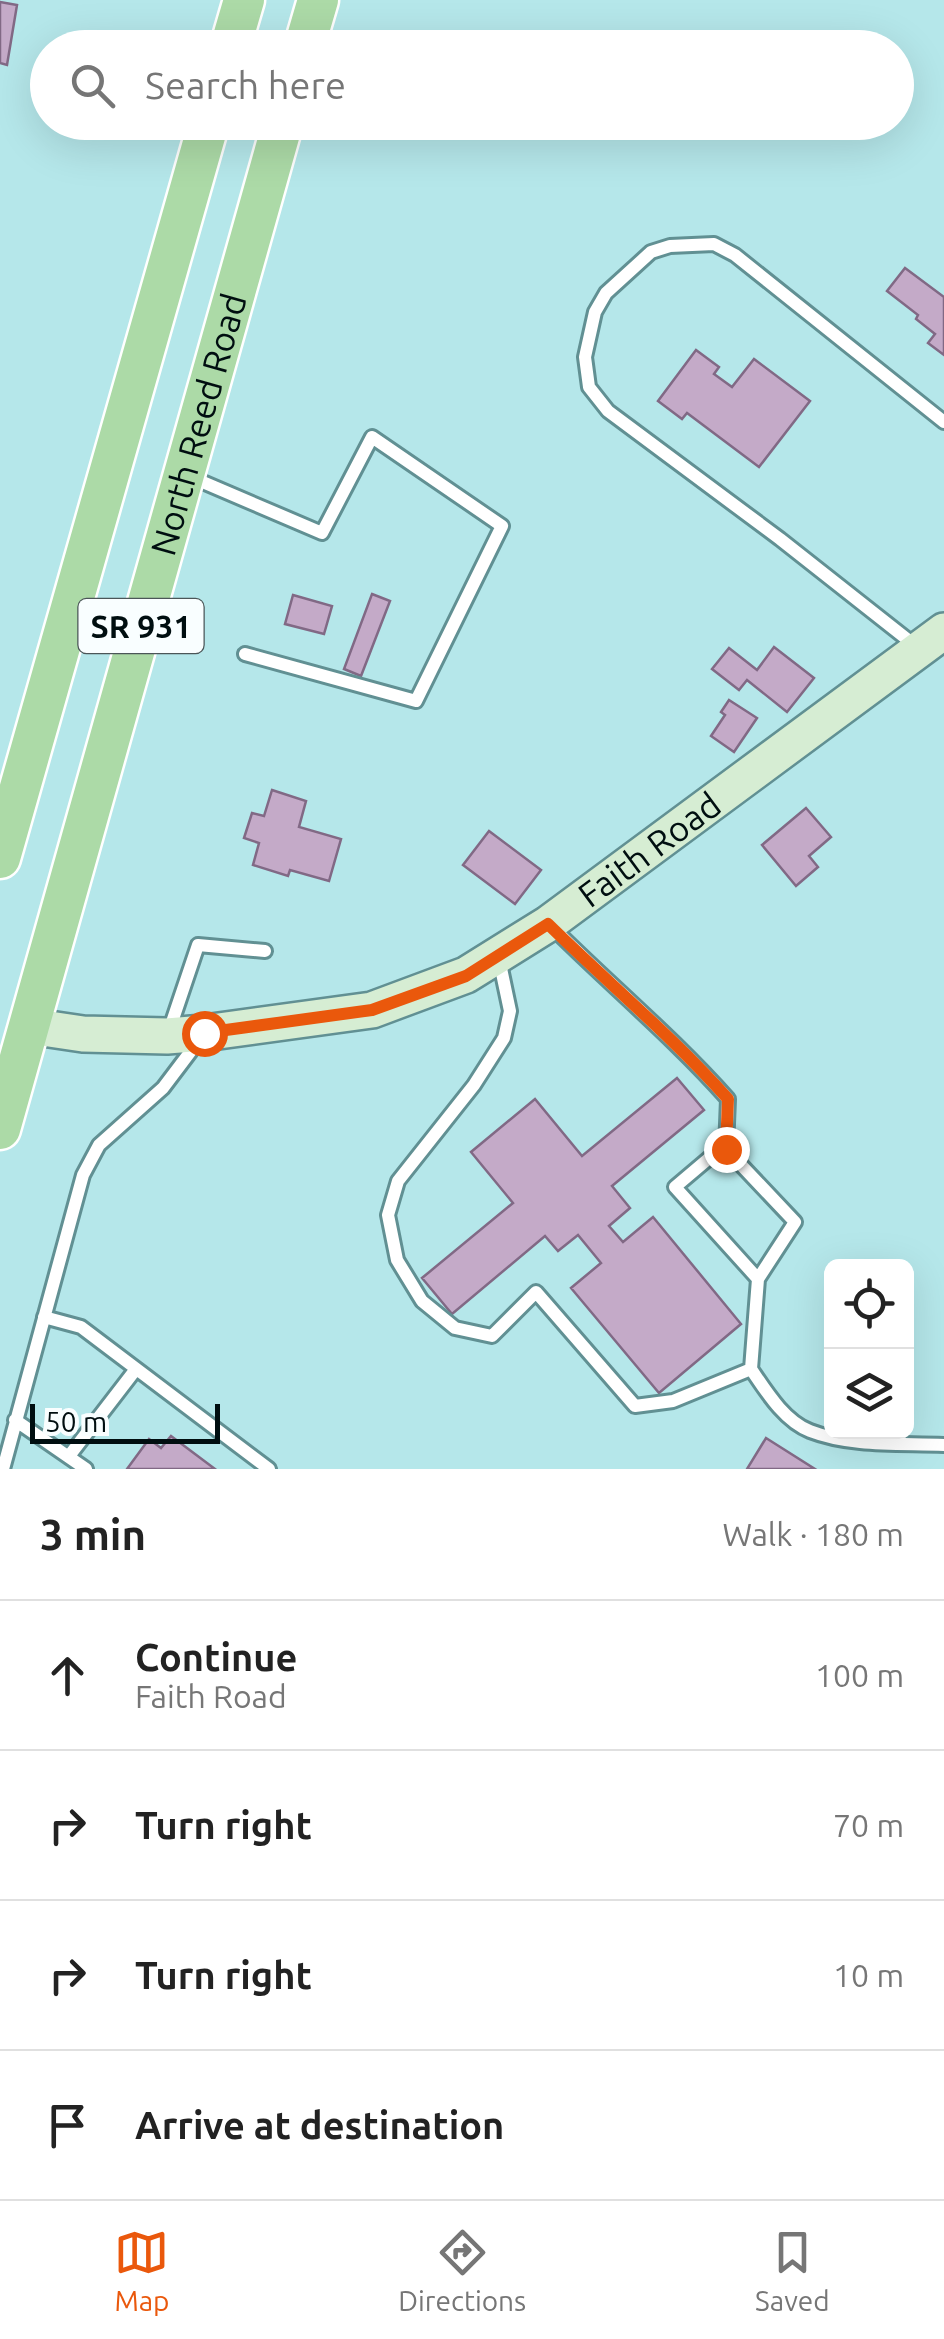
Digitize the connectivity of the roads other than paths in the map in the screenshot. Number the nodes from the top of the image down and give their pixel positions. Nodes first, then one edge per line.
1 (244, 0) edge
2 (318, 0) edge
3 (235, 30) edge
4 (309, 30) edge
5 (204, 140) edge
6 (278, 140) edge
7 (944, 422) edge
8 (184, 474) junction
9 (932, 640) edge
10 (246, 654) dead end
11 (0, 858) edge
12 (548, 924) junction
13 (264, 951) dead end
14 (498, 955) junction
15 (29, 1026) junction
16 (204, 1033) junction
17 (167, 1036) junction
18 (0, 1130) edge
19 (726, 1142) junction
20 (758, 1280) junction
21 (44, 1317) junction
22 (136, 1369) junction
23 (750, 1369) junction
24 (15, 1420) junction
25 (944, 1445) edge
26 (68, 1456) junction
27 (2, 1462) edge
28 (86, 1469) edge
29 (269, 1469) edge

1 - 3 main road
2 - 4 main road
5 - 11 main road, North Reed Road / SR 931
6 - 8 main road, North Reed Road / SR 931
7 - 9 lane
8 - 10 lane
8 - 15 main road, North Reed Road / SR 931
9 - 12 street, Faith Road
12 - 14 street, Faith Road
12 - 19 lane
13 - 17 lane
14 - 16 street, Faith Road
14 - 23 lane
15 - 17 street, Faith Road
15 - 18 main road, North Reed Road / SR 931
16 - 17 street, Faith Road
16 - 21 lane
19 - 20 lane
19 - 20 lane
20 - 23 lane
21 - 22 lane
21 - 24 lane
22 - 26 lane
22 - 29 lane
23 - 25 lane
24 - 26 lane
24 - 27 lane
26 - 28 lane

